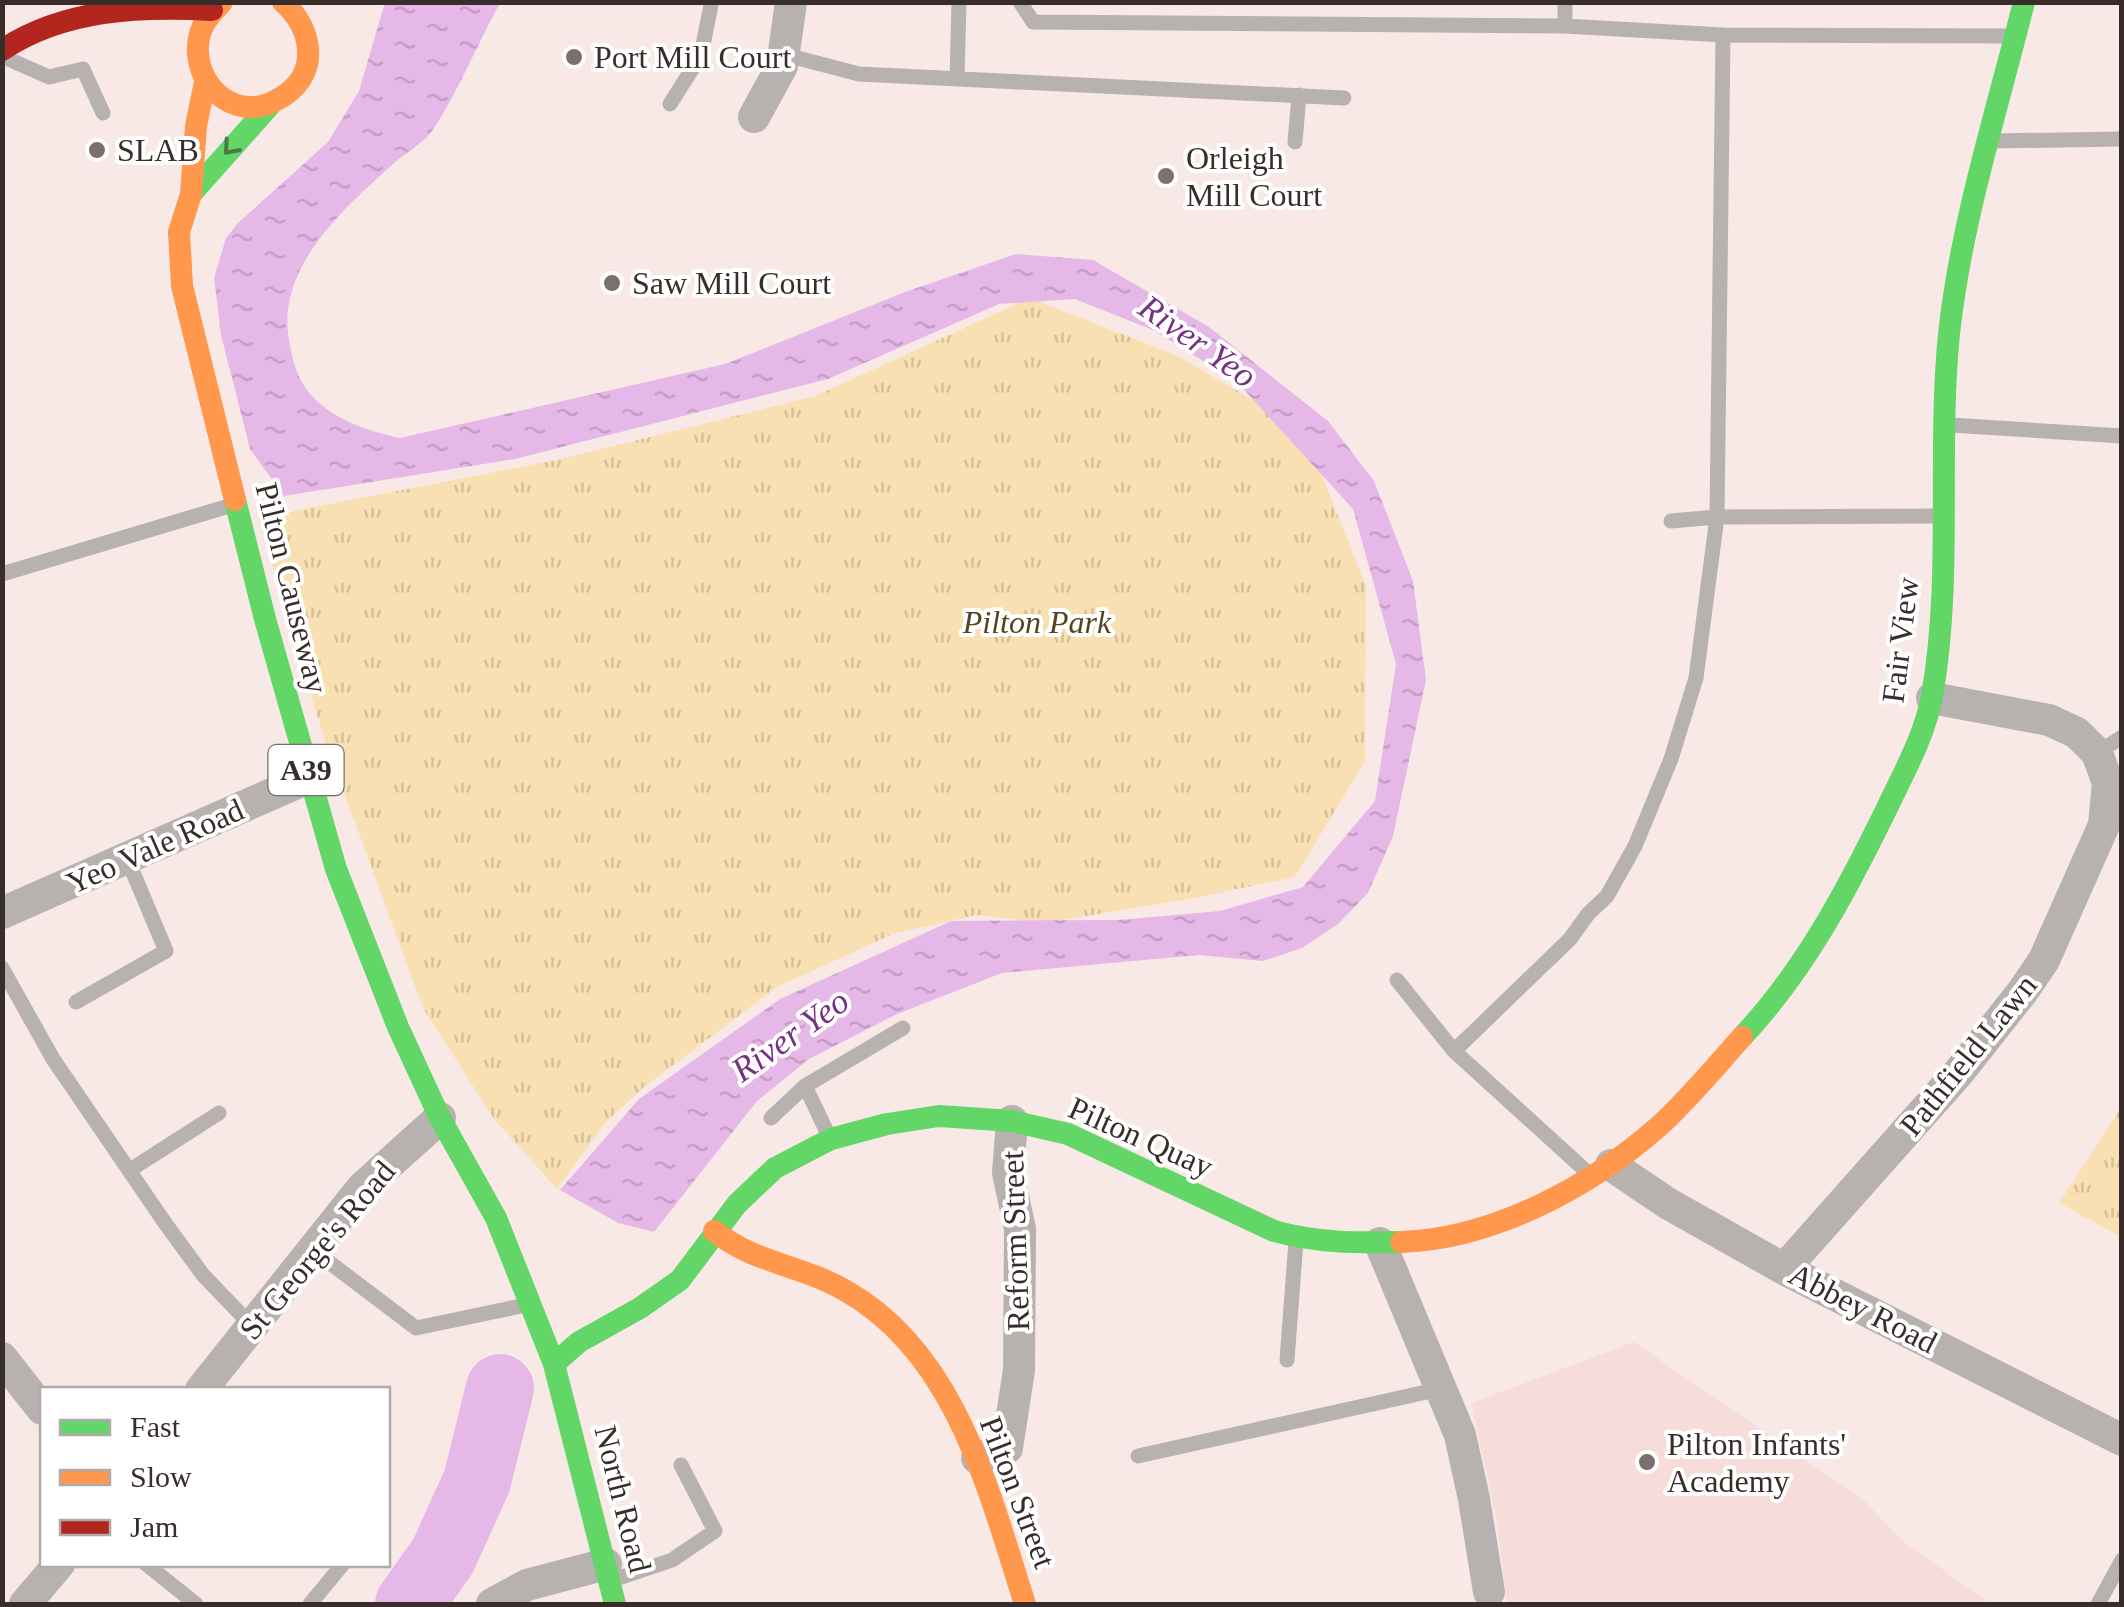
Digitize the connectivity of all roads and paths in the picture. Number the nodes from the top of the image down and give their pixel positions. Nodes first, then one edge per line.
1 (283, 2) edge
2 (792, 2) edge
3 (959, 2) edge
4 (1020, 2) edge
5 (1565, 2) edge
6 (2024, 2) edge
7 (711, 5) dead end
8 (217, 6) edge
9 (107, 8) edge
10 (302, 13) edge
11 (1566, 26) junction
12 (146, 30) dead end
13 (1723, 35) junction
14 (2015, 36) junction
15 (175, 48) dead end
16 (2, 53) edge
17 (786, 55) junction
18 (201, 75) junction
19 (958, 79) junction
20 (1299, 95) junction
21 (1344, 98) dead end
22 (271, 104) junction
23 (670, 104) dead end
24 (103, 113) dead end
25 (754, 117) dead end
26 (1989, 140) junction
27 (2122, 140) edge
28 (1295, 142) dead end
29 (190, 194) junction
30 (1945, 424) junction
31 (2122, 436) edge
32 (238, 504) junction
33 (1943, 516) junction
34 (1718, 517) junction
35 (1671, 520) dead end
36 (2, 574) edge
37 (1932, 698) junction
38 (2109, 745) edge
39 (308, 778) junction
40 (126, 858) junction
41 (2, 913) edge
42 (2, 968) edge
43 (1396, 980) dead end
44 (76, 1002) dead end
45 (904, 1028) dead end
46 (1454, 1050) junction
47 (805, 1086) junction
48 (219, 1112) dead end
49 (440, 1118) junction
50 (771, 1118) dead end
51 (1012, 1122) junction
52 (831, 1139) junction
53 (130, 1170) junction
54 (1601, 1171) junction
55 (714, 1231) junction
56 (1297, 1237) junction
57 (1380, 1244) junction
58 (312, 1249) junction
59 (1784, 1269) junction
60 (532, 1310) junction
61 (252, 1326) junction
62 (2, 1358) edge
63 (1288, 1360) dead end
64 (554, 1364) junction
65 (203, 1387) edge
66 (1440, 1389) junction
67 (40, 1406) edge
68 (2122, 1440) edge
69 (1138, 1456) dead end
70 (978, 1458) junction
71 (680, 1465) dead end
72 (2122, 1560) edge
73 (55, 1567) edge
74 (150, 1567) edge
75 (341, 1567) edge
76 (610, 1583) edge
77 (1489, 1592) dead end
78 (24, 1604) edge
79 (196, 1604) edge
80 (310, 1604) edge
81 (492, 1604) edge
82 (1025, 1604) edge
83 (2098, 1604) edge

1 - 10 street
2 - 17 street
3 - 19 lane
4 - 11 lane
5 - 11 lane
6 - 14 street, Fair View
7 - 23 lane
8 - 9 street
8 - 18 street, Pilton Causeway
9 - 12 street
9 - 16 street
10 - 22 street, Pilton Causeway
11 - 13 lane
13 - 14 lane
13 - 34 lane
14 - 26 street, Fair View
15 - 18 street
16 - 24 lane
17 - 19 lane
17 - 25 street
18 - 22 street
18 - 29 street, Pilton Causeway / A39
19 - 20 lane
20 - 21 lane
20 - 28 lane
22 -> 29 street, Pilton Causeway / A39
26 - 27 lane
26 - 30 street, Fair View
29 - 32 street, Pilton Causeway / A39
30 - 31 lane
30 - 33 street, Fair View
32 - 36 lane
32 - 39 street, Pilton Causeway / A39
33 - 34 lane
33 - 37 street, Fair View
34 - 35 lane
34 - 46 lane
37 - 38 street, Pathfield Lawn
37 - 54 street, Fair View
38 - 59 street, Pathfield Lawn
39 - 40 street, Yeo Vale Road
39 - 49 street, Pilton Causeway / A39
40 - 41 street, Yeo Vale Road
40 - 44 lane
42 - 53 lane
43 - 46 lane
45 - 47 lane
46 - 54 lane
47 - 50 lane
47 - 52 lane
48 - 53 lane
49 - 58 street, St George's Road
49 - 60 street, Pilton Causeway / A39
51 - 52 street, Pilton Quay
51 - 56 street, Pilton Quay
51 - 70 street, Reform Street
52 - 55 street, Pilton Quay
53 - 61 lane
54 - 57 street, Pilton Quay
54 - 59 street, Abbey Road
55 - 64 street, Pilton Quay
55 - 70 street, Pilton Street
56 - 57 street, Pilton Quay
56 - 63 lane
57 - 66 street
58 - 60 lane
58 - 61 street, St George's Road
59 - 68 street, Abbey Road
60 - 64 street, A39
61 - 65 street, St George's Road
62 - 67 street
64 - 76 street, North Road / A39
66 - 69 lane
66 - 77 street
70 - 82 street, Pilton Street
71 - 76 lane
72 - 83 lane
73 - 78 street
74 - 79 lane
75 - 80 lane
76 - 81 street

